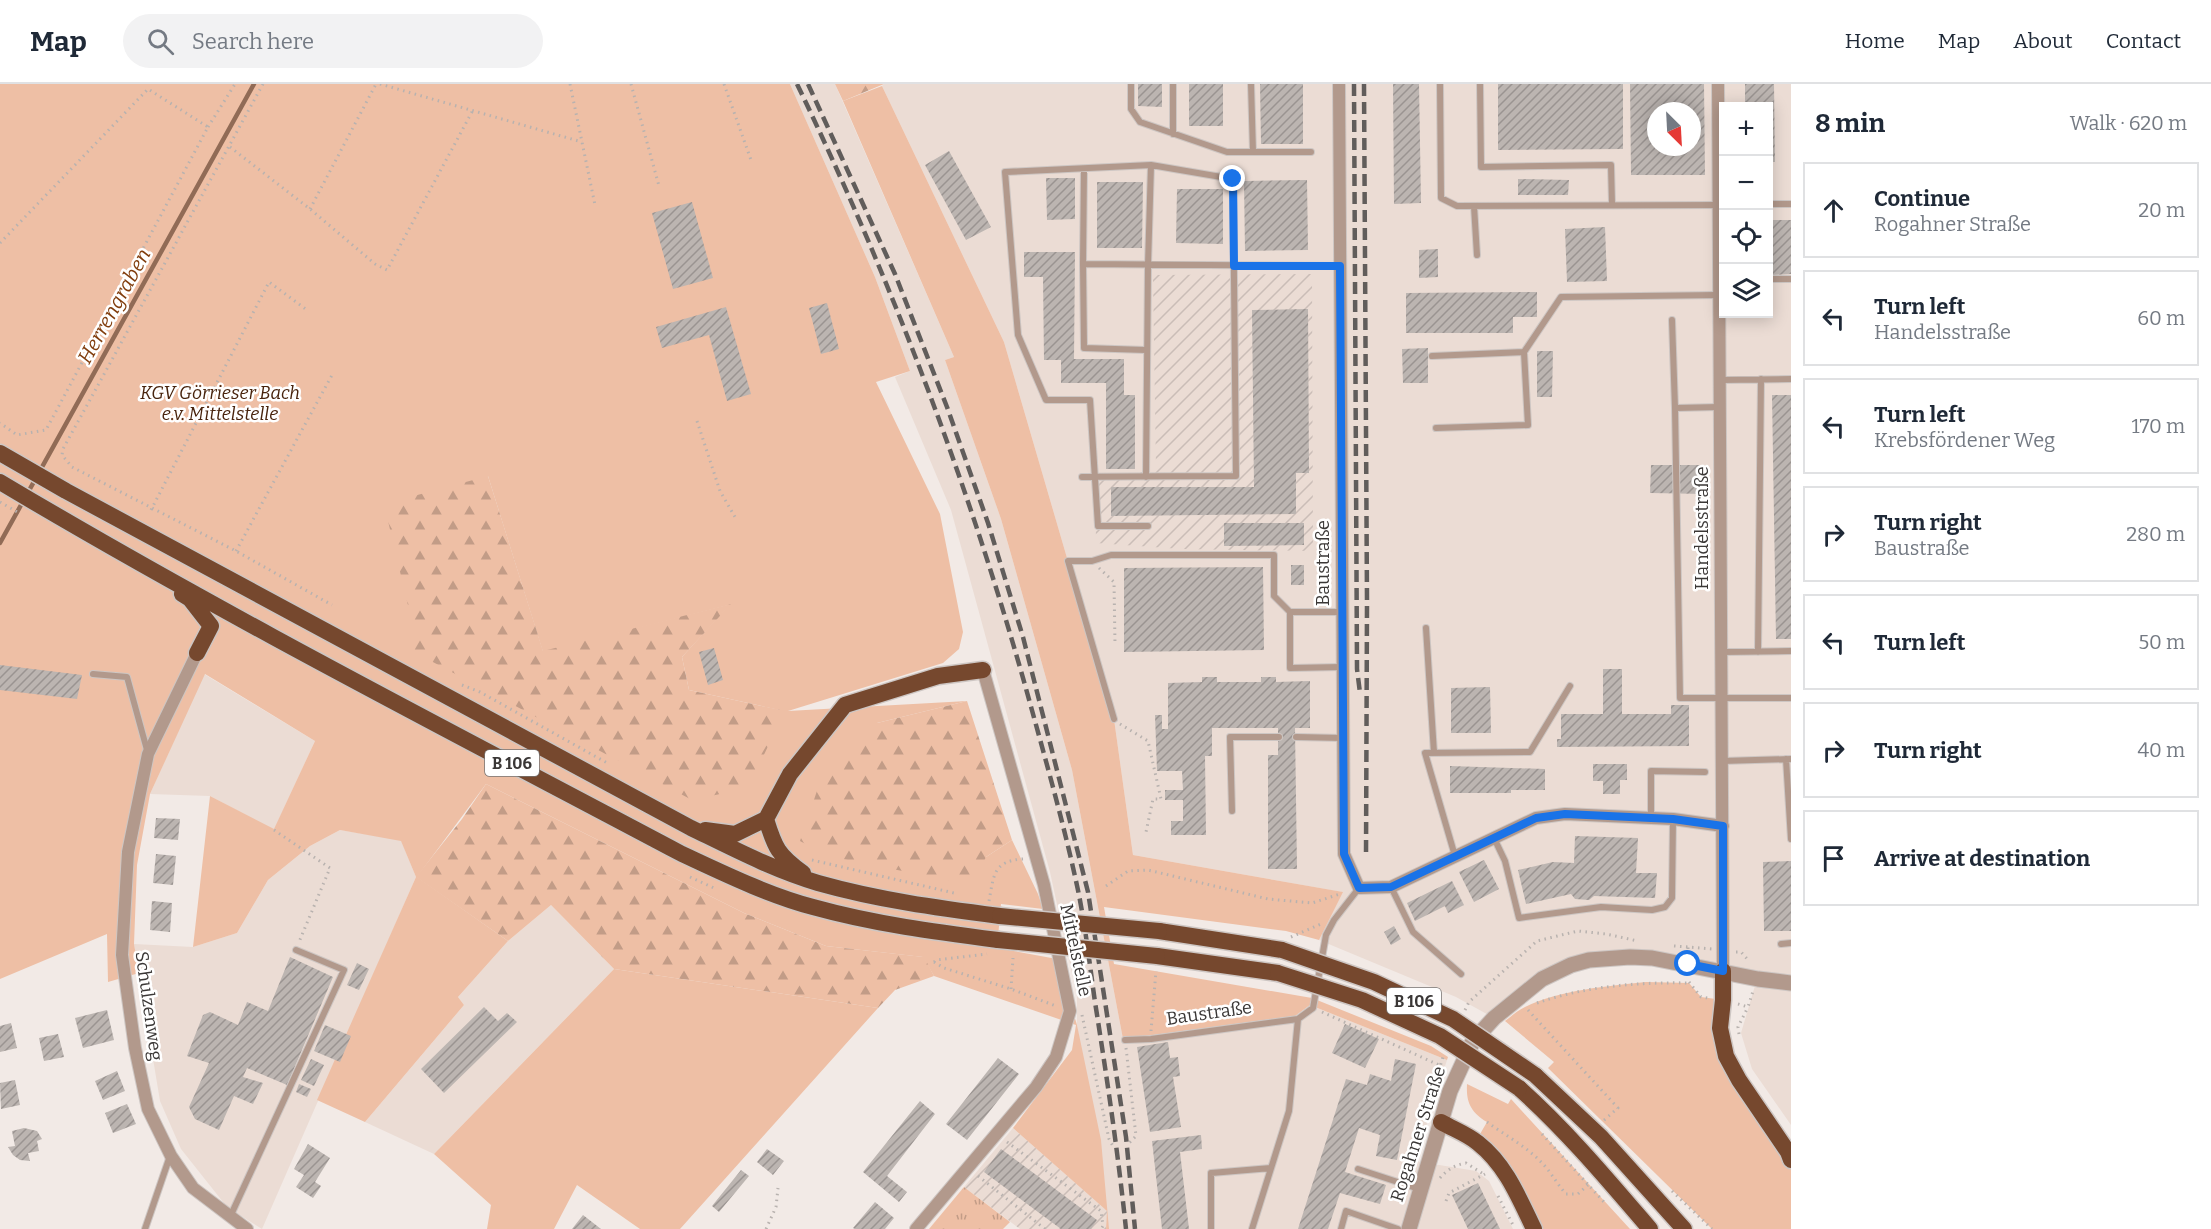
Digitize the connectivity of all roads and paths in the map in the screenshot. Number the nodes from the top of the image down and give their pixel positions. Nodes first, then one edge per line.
1 (235, 84) edge
2 (263, 84) edge
3 (378, 84) edge
4 (570, 84) edge
5 (631, 84) edge
6 (724, 84) edge
7 (1131, 84) edge
8 (1173, 84) edge
9 (1251, 84) edge
10 (1338, 84) edge
11 (1440, 84) edge
12 (1480, 84) edge
13 (1718, 84) edge
14 (473, 110) junction
15 (208, 127) junction
16 (1173, 134) junction
17 (582, 142) junction
18 (230, 147) junction
19 (1253, 152) junction
20 (1311, 152) dead end
21 (1719, 156) edge
22 (751, 160) dead end
23 (1151, 165) junction
24 (1084, 169) junction
25 (659, 186) dead end
26 (1612, 204) junction
27 (1773, 204) edge
28 (1791, 204) edge
29 (595, 205) dead end
30 (1719, 205) edge
31 (1474, 206) junction
32 (310, 209) junction
33 (1720, 210) edge
34 (0, 243) edge
35 (1477, 255) dead end
36 (1083, 264) junction
37 (1721, 264) edge
38 (1148, 265) junction
39 (1234, 266) junction
40 (1340, 266) junction
41 (1773, 279) edge
42 (1791, 279) edge
43 (1719, 290) edge
44 (1718, 295) junction
45 (307, 310) dead end
46 (1672, 320) dead end
47 (1146, 350) junction
48 (1524, 352) junction
49 (1432, 356) dead end
50 (332, 375) dead end
51 (1791, 379) edge
52 (1719, 380) junction
53 (1761, 380) junction
54 (1719, 407) junction
55 (1675, 408) junction
56 (698, 421) dead end
57 (0, 423) edge
58 (1436, 428) dead end
59 (0, 453) edge
60 (1095, 476) junction
61 (1082, 477) dead end
62 (1146, 477) junction
63 (3, 484) edge
64 (152, 510) junction
65 (735, 517) dead end
66 (1148, 526) dead end
67 (98, 540) junction
68 (236, 551) junction
69 (1092, 561) junction
70 (332, 605) dead end
71 (1290, 612) junction
72 (1341, 612) junction
73 (248, 624) junction
74 (211, 626) junction
75 (1426, 628) dead end
76 (1115, 644) dead end
77 (1791, 651) edge
78 (1720, 652) junction
79 (1758, 652) junction
80 (197, 653) joint
81 (1342, 667) junction
82 (983, 670) joint
83 (93, 674) dead end
84 (460, 684) dead end
85 (1570, 686) dead end
86 (1721, 698) junction
87 (1791, 698) edge
88 (1114, 719) joint
89 (1279, 737) dead end
90 (1296, 737) dead end
91 (1343, 738) junction
92 (1434, 753) junction
93 (148, 754) junction
94 (1789, 759) edge
95 (1722, 761) junction
96 (616, 768) dead end
97 (1706, 772) dead end
98 (1232, 811) dead end
99 (766, 819) junction
100 (1651, 819) junction
101 (1673, 819) junction
102 (1723, 826) junction
103 (691, 828) junction
104 (274, 830) dead end
105 (1146, 832) dead end
106 (1494, 838) junction
107 (1791, 838) edge
108 (1456, 857) junction
109 (803, 858) dead end
110 (1037, 858) junction
111 (817, 883) junction
112 (1106, 886) dead end
113 (1391, 887) junction
114 (1359, 888) junction
115 (958, 893) dead end
116 (979, 898) dead end
117 (1334, 920) junction
118 (994, 943) junction
119 (1791, 943) edge
120 (1780, 944) dead end
121 (1282, 946) junction
122 (296, 950) joint
123 (1014, 950) dead end
124 (1157, 959) junction
125 (1723, 971) junction
126 (1461, 974) dead end
127 (1689, 983) dead end
128 (1791, 983) edge
129 (1011, 989) junction
130 (1748, 1006) dead end
131 (1313, 1008) junction
132 (1070, 1011) junction
133 (1298, 1019) junction
134 (1151, 1039) junction
135 (1739, 1039) dead end
136 (1125, 1040) joint
137 (1457, 1073) junction
138 (1602, 1121) dead end
139 (1441, 1122) junction
140 (1487, 1122) dead end
141 (1542, 1133) dead end
142 (996, 1134) junction
143 (1129, 1143) dead end
144 (1113, 1146) dead end
145 (1584, 1151) junction
146 (171, 1156) junction
147 (1791, 1160) edge
148 (968, 1168) junction
149 (1271, 1168) junction
150 (1358, 1169) dead end
151 (1485, 1174) junction
152 (1489, 1180) dead end
153 (1437, 1181) dead end
154 (1588, 1185) junction
155 (1494, 1186) dead end
156 (778, 1188) dead end
157 (1419, 1189) junction
158 (1446, 1201) dead end
159 (1609, 1207) dead end
160 (230, 1218) junction
161 (145, 1229) edge
162 (247, 1229) edge
163 (766, 1229) edge
164 (916, 1229) edge
165 (1045, 1229) edge
166 (1101, 1229) edge
167 (1211, 1229) edge
168 (1252, 1229) edge
169 (1341, 1229) edge
170 (1398, 1229) edge
171 (1409, 1229) edge
172 (1515, 1229) edge
173 (1534, 1229) edge
174 (1641, 1229) edge
175 (1650, 1229) edge
176 (1684, 1229) edge

1 - 15 path
2 - 18 path
3 - 14 path
3 - 32 path
4 - 17 path
5 - 25 path
6 - 22 path
7 - 16 lane
8 - 16 lane
9 - 19 lane
10 - 40 street, Baustraße
11 - 31 lane
12 - 26 lane
13 - 21 street, Handelsstraße
14 - 17 path
14 - 32 path
15 - 34 path
15 - 57 path
16 - 19 lane
17 - 29 path
18 - 32 path
18 - 64 path
19 - 20 lane
23 - 24 lane
23 - 38 lane
23 - 39 lane
24 - 36 lane
24 - 60 lane
26 - 30 lane
26 - 31 lane
27 - 28 lane
31 - 35 lane
33 - 37 street, Handelsstraße
36 - 38 lane
36 - 47 lane
38 - 39 lane
38 - 47 lane
39 - 40 lane
39 - 62 lane
40 - 72 street, Baustraße
41 - 42 lane
43 - 44 street, Handelsstraße
44 - 48 lane
44 - 52 street, Handelsstraße
45 - 64 path
46 - 55 lane
47 - 62 lane
48 - 49 lane
48 - 58 lane
50 - 68 path
51 - 53 lane
52 - 53 lane
52 - 54 street, Handelsstraße
53 - 79 lane
54 - 55 lane
54 - 78 street, Handelsstraße
55 - 86 lane
56 - 65 path
59 - 103 highway, B 106
60 - 61 lane
60 - 62 lane
60 - 66 lane
63 - 67 highway, B 106
64 - 68 path
67 - 73 highway, B 106
67 - 74 highway
68 - 70 path
69 - 71 lane
69 - 76 path
69 - 88 lane
71 - 72 lane
71 - 81 lane
72 - 81 street, Baustraße
73 - 74 highway
73 - 118 highway, B 106
74 - 80 highway
75 - 92 lane
77 - 79 lane
78 - 79 lane
78 - 86 street, Handelsstraße
80 - 93 street, Schulzenweg
81 - 91 street, Baustraße
82 - 99 highway
82 - 110 street, Mittelstelle
83 - 93 lane
84 - 96 path
85 - 92 lane
86 - 87 lane
86 - 95 street, Handelsstraße
88 - 105 path
89 - 98 lane
90 - 91 lane
91 - 114 street, Baustraße
92 - 108 lane
93 - 146 street, Schulzenweg
94 - 95 lane
94 - 107 lane
95 - 102 street, Handelsstraße
97 - 100 lane
99 - 103 highway
99 - 111 highway
100 - 101 street
100 - 106 street
101 - 102 street
101 - 106 lane
102 - 125 street, Handelsstraße
103 - 111 highway, B 106
104 - 122 path
106 - 108 street
108 - 113 street
109 - 115 path
110 - 116 path
110 - 132 street, Mittelstelle
111 - 121 highway, B 106, bridge
112 - 114 path
113 - 114 street
113 - 126 lane
114 - 117 lane
117 - 121 path
117 - 131 lane
118 - 124 highway, B 106, bridge
118 - 129 path
119 - 120 lane
121 - 176 highway, B 106, bridge
122 - 160 lane
123 - 129 path
124 - 134 path
124 - 145 highway, B 106, bridge
125 - 128 street, Rogahner Straße
125 - 137 street, Rogahner Straße
125 - 147 highway
127 - 138 path
129 - 132 path
130 - 135 path
131 - 133 lane, Baustraße
131 - 137 path
132 - 142 street, Mittelstelle
132 - 144 path
133 - 134 lane, Baustraße
133 - 149 lane
134 - 136 lane, Baustraße
136 - 143 path
137 - 139 street, Rogahner Straße
139 - 157 street, Rogahner Straße
139 - 173 highway
140 - 154 path
141 - 154 path
142 - 148 street, Mittelstelle
142 - 166 path
145 - 174 highway
145 - 175 highway, B 106
146 - 160 street, Schulzenweg
146 - 161 lane
148 - 164 street, Mittelstelle
148 - 165 path
149 - 167 lane
149 - 168 lane
150 - 157 lane
151 - 152 path
151 - 153 path
151 - 158 path
154 - 159 path
155 - 172 path
156 - 163 path
157 - 171 street, Rogahner Straße
160 - 162 street, Schulzenweg
169 - 170 lane

